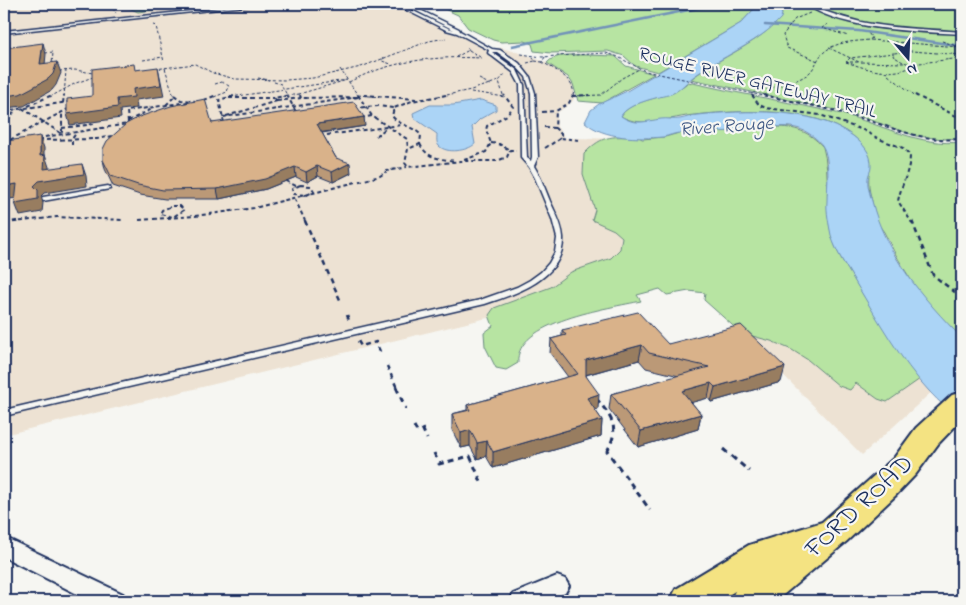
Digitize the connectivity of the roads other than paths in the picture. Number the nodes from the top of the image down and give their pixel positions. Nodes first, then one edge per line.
1 (88, 4) edge
2 (262, 4) edge
3 (396, 4) edge
4 (405, 4) edge
5 (807, 4) edge
6 (97, 7) dead end
7 (4, 32) edge
8 (458, 32) junction
9 (962, 33) edge
10 (491, 50) junction
11 (532, 165) junction
12 (108, 188) dead end
13 (43, 199) dead end
14 (962, 402) edge
15 (4, 412) edge
16 (835, 531) junction
17 (4, 546) edge
18 (557, 586) dead end
19 (114, 601) edge
20 (522, 601) edge
21 (690, 601) edge
22 (749, 601) edge

1 - 6 lane
2 - 7 lane
3 - 8 lane
4 - 8 lane
5 - 9 lane
8 - 10 lane
10 - 11 lane
10 - 11 lane
11 - 15 lane
12 - 13 lane
14 - 16 main road, FORD ROAD
16 - 21 main road
16 - 22 main road, FORD ROAD
17 - 19 street
18 - 20 street

